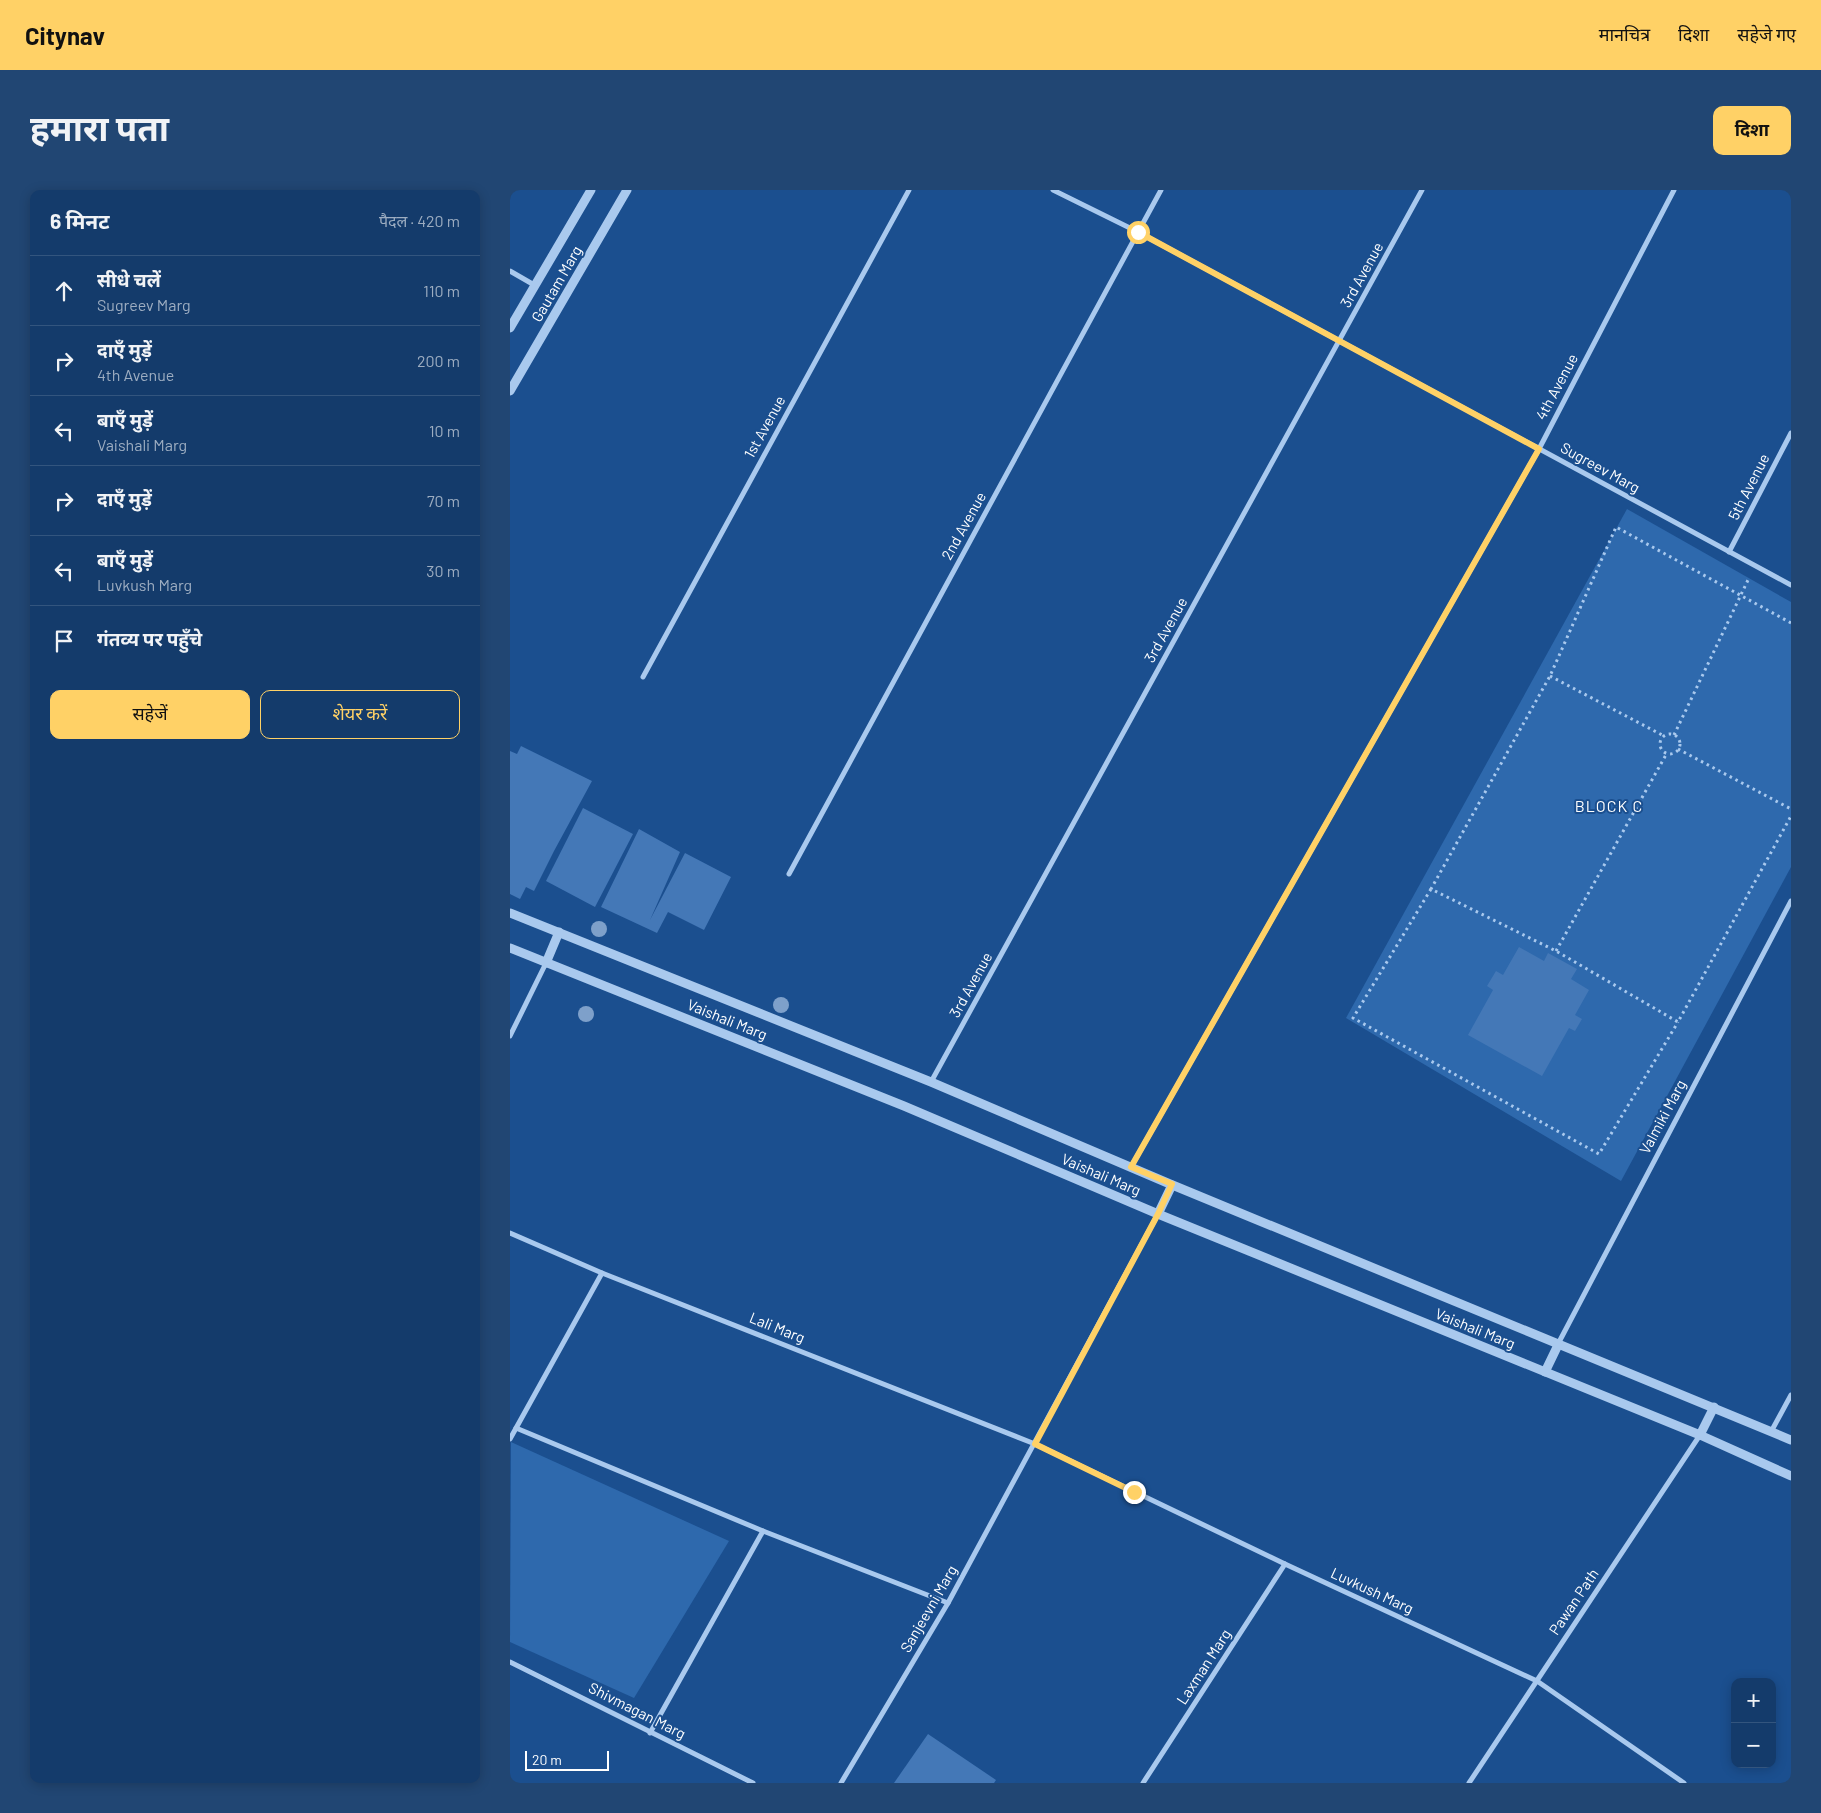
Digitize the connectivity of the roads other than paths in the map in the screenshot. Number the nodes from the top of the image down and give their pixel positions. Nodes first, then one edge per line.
1 (591, 190) edge
2 (627, 190) edge
3 (909, 190) edge
4 (1053, 190) edge
5 (1161, 190) edge
6 (1422, 190) edge
7 (1674, 190) edge
8 (1138, 232) junction
9 (510, 272) edge
10 (536, 286) junction
11 (510, 328) edge
12 (1340, 341) junction
13 (510, 391) edge
14 (1791, 433) edge
15 (1539, 449) junction
16 (1729, 552) junction
17 (1791, 586) edge
18 (643, 677) dead end
19 (788, 874) dead end
20 (1791, 901) edge
21 (510, 912) edge
22 (559, 932) junction
23 (510, 948) edge
24 (546, 963) junction
25 (510, 1036) edge
26 (931, 1082) junction
27 (1131, 1167) junction
28 (1172, 1184) junction
29 (1158, 1214) junction
30 (510, 1233) edge
31 (602, 1273) junction
32 (1558, 1345) junction
33 (1545, 1372) junction
34 (1791, 1395) edge
35 (1714, 1407) junction
36 (516, 1428) junction
37 (1772, 1430) junction
38 (1700, 1435) junction
39 (510, 1439) edge
40 (1791, 1440) edge
41 (1035, 1444) junction
42 (1791, 1476) edge
43 (763, 1531) junction
44 (1285, 1564) junction
45 (948, 1603) junction
46 (510, 1662) edge
47 (1537, 1681) junction
48 (650, 1732) junction
49 (753, 1783) edge
50 (841, 1783) edge
51 (1143, 1783) edge
52 (1469, 1783) edge
53 (1684, 1783) edge

1 - 10 street, Gautam Marg
2 - 13 street, Gautam Marg
3 - 18 street, 1st Avenue
4 - 8 street, Sugreev Marg
5 - 8 street, 2nd Avenue
6 - 12 street, 3rd Avenue
7 - 15 street, 4th Avenue
8 - 12 street, Sugreev Marg
8 - 19 street, 2nd Avenue
9 - 10 street
10 - 11 street, Gautam Marg
12 - 15 street, Sugreev Marg
12 - 26 street, 3rd Avenue
14 - 16 street, 5th Avenue
15 - 16 street, Sugreev Marg
15 - 27 street, 4th Avenue
16 - 17 street, Sugreev Marg
20 - 32 street, Valmiki Marg
21 - 22 street, Vaishali Marg
22 - 24 street
22 - 26 street, Vaishali Marg
23 - 24 street, Vaishali Marg
24 - 25 street
24 - 29 street, Vaishali Marg
26 - 27 street, Vaishali Marg
27 - 28 street, Vaishali Marg
28 - 29 street
28 - 32 street, Vaishali Marg
29 - 33 street, Vaishali Marg
29 - 41 street, Sanjeevni Marg
30 - 31 street, Lali Marg
31 - 36 street
31 - 41 street, Lali Marg
32 - 33 street
32 - 35 street, Vaishali Marg
33 - 38 street, Vaishali Marg
34 - 37 street
35 - 37 street, Vaishali Marg
35 - 38 street
36 - 39 street
36 - 43 street
37 - 40 street, Vaishali Marg
38 - 42 street, Vaishali Marg
38 - 47 street, Pawan Path
41 - 44 street, Luvkush Marg
41 - 45 street, Sanjeevni Marg
43 - 45 street
43 - 48 street
44 - 47 street, Luvkush Marg
44 - 51 street, Laxman Marg
45 - 50 street, Sanjeevni Marg
46 - 48 street, Shivmagan Marg
47 - 52 street, Pawan Path
47 - 53 street, Luvkush Marg
48 - 49 street, Shivmagan Marg

